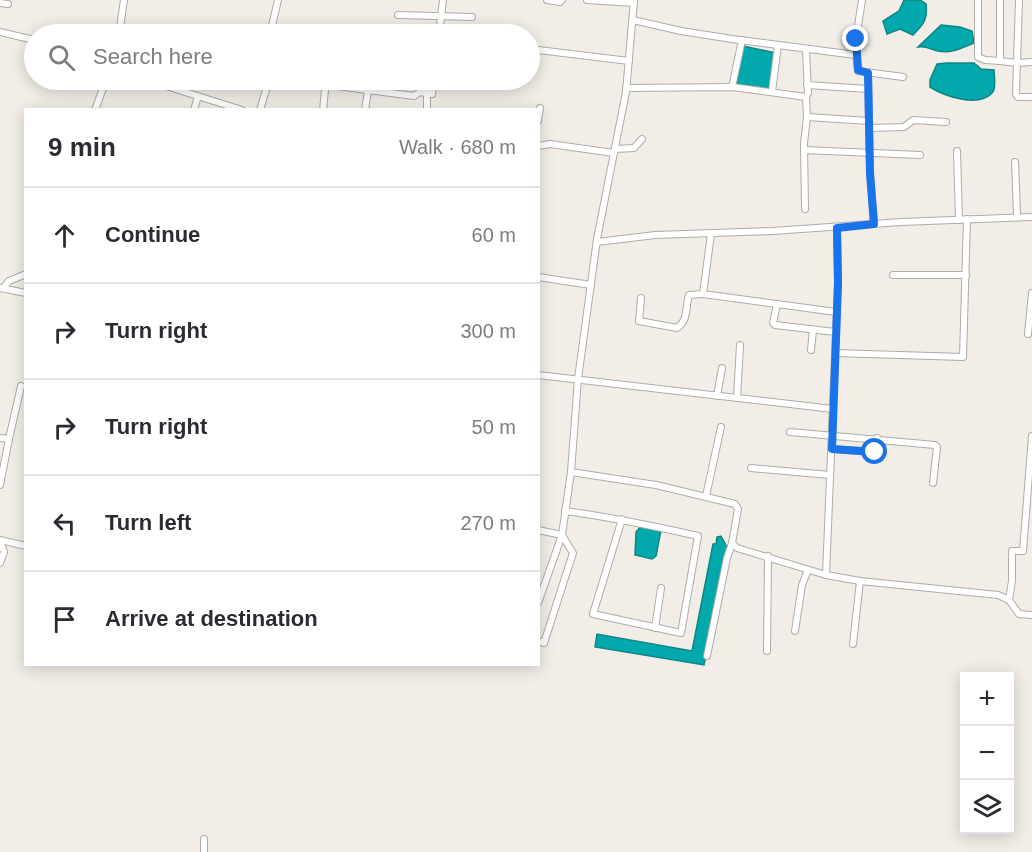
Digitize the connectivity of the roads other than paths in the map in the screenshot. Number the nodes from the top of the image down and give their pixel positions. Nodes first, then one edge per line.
1 (124, 0) edge
2 (278, 0) edge
3 (443, 0) edge
4 (547, 0) edge
5 (562, 0) edge
6 (587, 0) edge
7 (862, 0) edge
8 (978, 0) edge
9 (1000, 0) edge
10 (1019, 0) edge
11 (634, 2) edge
12 (398, 15) dead end
13 (441, 17) junction
14 (472, 17) dead end
15 (633, 20) junction
16 (120, 24) edge
17 (272, 24) edge
18 (440, 24) edge
19 (0, 32) edge
20 (24, 38) edge
21 (742, 40) junction
22 (778, 45) junction
23 (806, 49) junction
24 (540, 50) edge
25 (856, 55) junction
26 (629, 61) junction
27 (1000, 61) junction
28 (1032, 62) edge
29 (1017, 63) junction
30 (868, 73) junction
31 (903, 77) dead end
32 (807, 85) junction
33 (732, 87) junction
34 (626, 88) junction
35 (102, 90) edge
36 (179, 90) edge
37 (266, 90) edge
38 (325, 90) dead end
39 (362, 90) edge
40 (433, 90) edge
41 (868, 90) junction
42 (368, 91) junction
43 (772, 92) junction
44 (427, 93) junction
45 (198, 96) junction
46 (806, 97) junction
47 (1032, 97) edge
48 (96, 108) edge
49 (195, 108) edge
50 (236, 108) edge
51 (261, 108) edge
52 (323, 108) edge
53 (365, 108) edge
54 (427, 108) edge
55 (807, 117) junction
56 (946, 122) dead end
57 (869, 125) junction
58 (642, 139) dead end
59 (540, 146) edge
60 (804, 150) junction
61 (614, 151) junction
62 (957, 151) dead end
63 (870, 154) junction
64 (920, 155) dead end
65 (1015, 162) dead end
66 (805, 209) dead end
67 (1017, 213) dead end
68 (1032, 217) edge
69 (967, 219) junction
70 (959, 220) junction
71 (874, 224) junction
72 (837, 228) junction
73 (711, 234) junction
74 (597, 242) junction
75 (24, 275) edge
76 (893, 275) dead end
77 (966, 275) junction
78 (540, 278) edge
79 (591, 285) junction
80 (1, 288) edge
81 (1032, 292) edge
82 (24, 293) edge
83 (704, 294) junction
84 (640, 298) dead end
85 (777, 304) junction
86 (836, 312) junction
87 (813, 330) junction
88 (835, 332) junction
89 (1028, 334) dead end
90 (740, 345) dead end
91 (812, 350) dead end
92 (835, 353) junction
93 (722, 368) dead end
94 (540, 375) edge
95 (578, 379) junction
96 (21, 386) dead end
97 (717, 396) junction
98 (737, 398) junction
99 (833, 409) junction
100 (721, 427) dead end
101 (790, 432) dead end
102 (832, 436) junction
103 (1032, 436) edge
104 (0, 438) edge
105 (877, 438) junction
106 (9, 439) junction
107 (832, 449) junction
108 (751, 468) dead end
109 (571, 472) junction
110 (830, 475) junction
111 (933, 483) dead end
112 (0, 485) edge
113 (706, 496) junction
114 (566, 511) junction
115 (622, 519) junction
116 (540, 530) edge
117 (562, 535) junction
118 (0, 541) edge
119 (732, 543) junction
120 (24, 546) edge
121 (768, 556) junction
122 (0, 563) edge
123 (808, 570) junction
124 (826, 576) junction
125 (860, 581) junction
126 (661, 588) dead end
127 (540, 597) edge
128 (1009, 600) junction
129 (1032, 615) edge
130 (655, 628) junction
131 (795, 631) dead end
132 (540, 642) edge
133 (853, 644) dead end
134 (766, 651) dead end
135 (706, 656) dead end
136 (204, 839) dead end
137 (204, 852) edge

1 - 16 street
2 - 17 street
3 - 13 street
4 - 5 street
6 - 11 street
7 - 25 street
8 - 27 street
9 - 27 street
10 - 29 street
11 - 15 street
12 - 13 street
13 - 14 street
13 - 18 street
15 - 21 street
15 - 26 street
19 - 20 street
21 - 22 street
21 - 33 street
22 - 23 street
22 - 43 street
23 - 25 street
23 - 32 street
24 - 26 street
25 - 30 street
26 - 34 street
27 - 29 street
28 - 29 street
29 - 47 street
30 - 31 street
30 - 41 street
32 - 41 street
32 - 46 street
33 - 34 street
33 - 43 street
34 - 61 street
35 - 48 street
36 - 45 street
37 - 51 street
38 - 52 street
39 - 42 street
40 - 44 street
41 - 57 street
42 - 44 street
42 - 53 street
43 - 46 street
44 - 54 street
45 - 49 street
45 - 50 street
46 - 55 street
55 - 57 street
55 - 60 street
56 - 57 street
57 - 63 street
58 - 61 street
59 - 61 street
60 - 63 street
60 - 66 street
61 - 74 street
62 - 70 street
63 - 64 street
63 - 71 street
65 - 67 street
68 - 69 street
69 - 70 street
69 - 77 street
70 - 71 street
71 - 72 street
72 - 73 street
72 - 86 street
73 - 74 street
73 - 83 street
74 - 79 street
75 - 80 street
76 - 77 street
77 - 92 street
78 - 79 street
79 - 95 street
80 - 82 street
81 - 89 street
83 - 84 street
83 - 85 street
85 - 86 street
85 - 87 street
86 - 88 street
87 - 88 street
87 - 91 street
88 - 92 street
90 - 98 street
92 - 99 street
93 - 97 street
94 - 95 street
95 - 97 street
95 - 109 street
96 - 106 street
97 - 98 street
98 - 99 street
99 - 102 street
100 - 113 street
101 - 102 street
102 - 105 street
102 - 107 street
103 - 128 street
104 - 106 street
105 - 107 street
105 - 111 street
106 - 112 street
107 - 110 street
108 - 110 street
109 - 113 street
109 - 114 street
110 - 124 street
113 - 119 street
114 - 115 street
114 - 117 street
115 - 130 street
115 - 130 street
116 - 117 street
117 - 127 street
117 - 132 street
118 - 120 street
118 - 122 street
119 - 121 street
119 - 135 street
121 - 123 street
121 - 134 street
123 - 124 street
123 - 131 street
124 - 125 street
125 - 128 street
125 - 133 street
126 - 130 street
128 - 129 street
136 - 137 street

